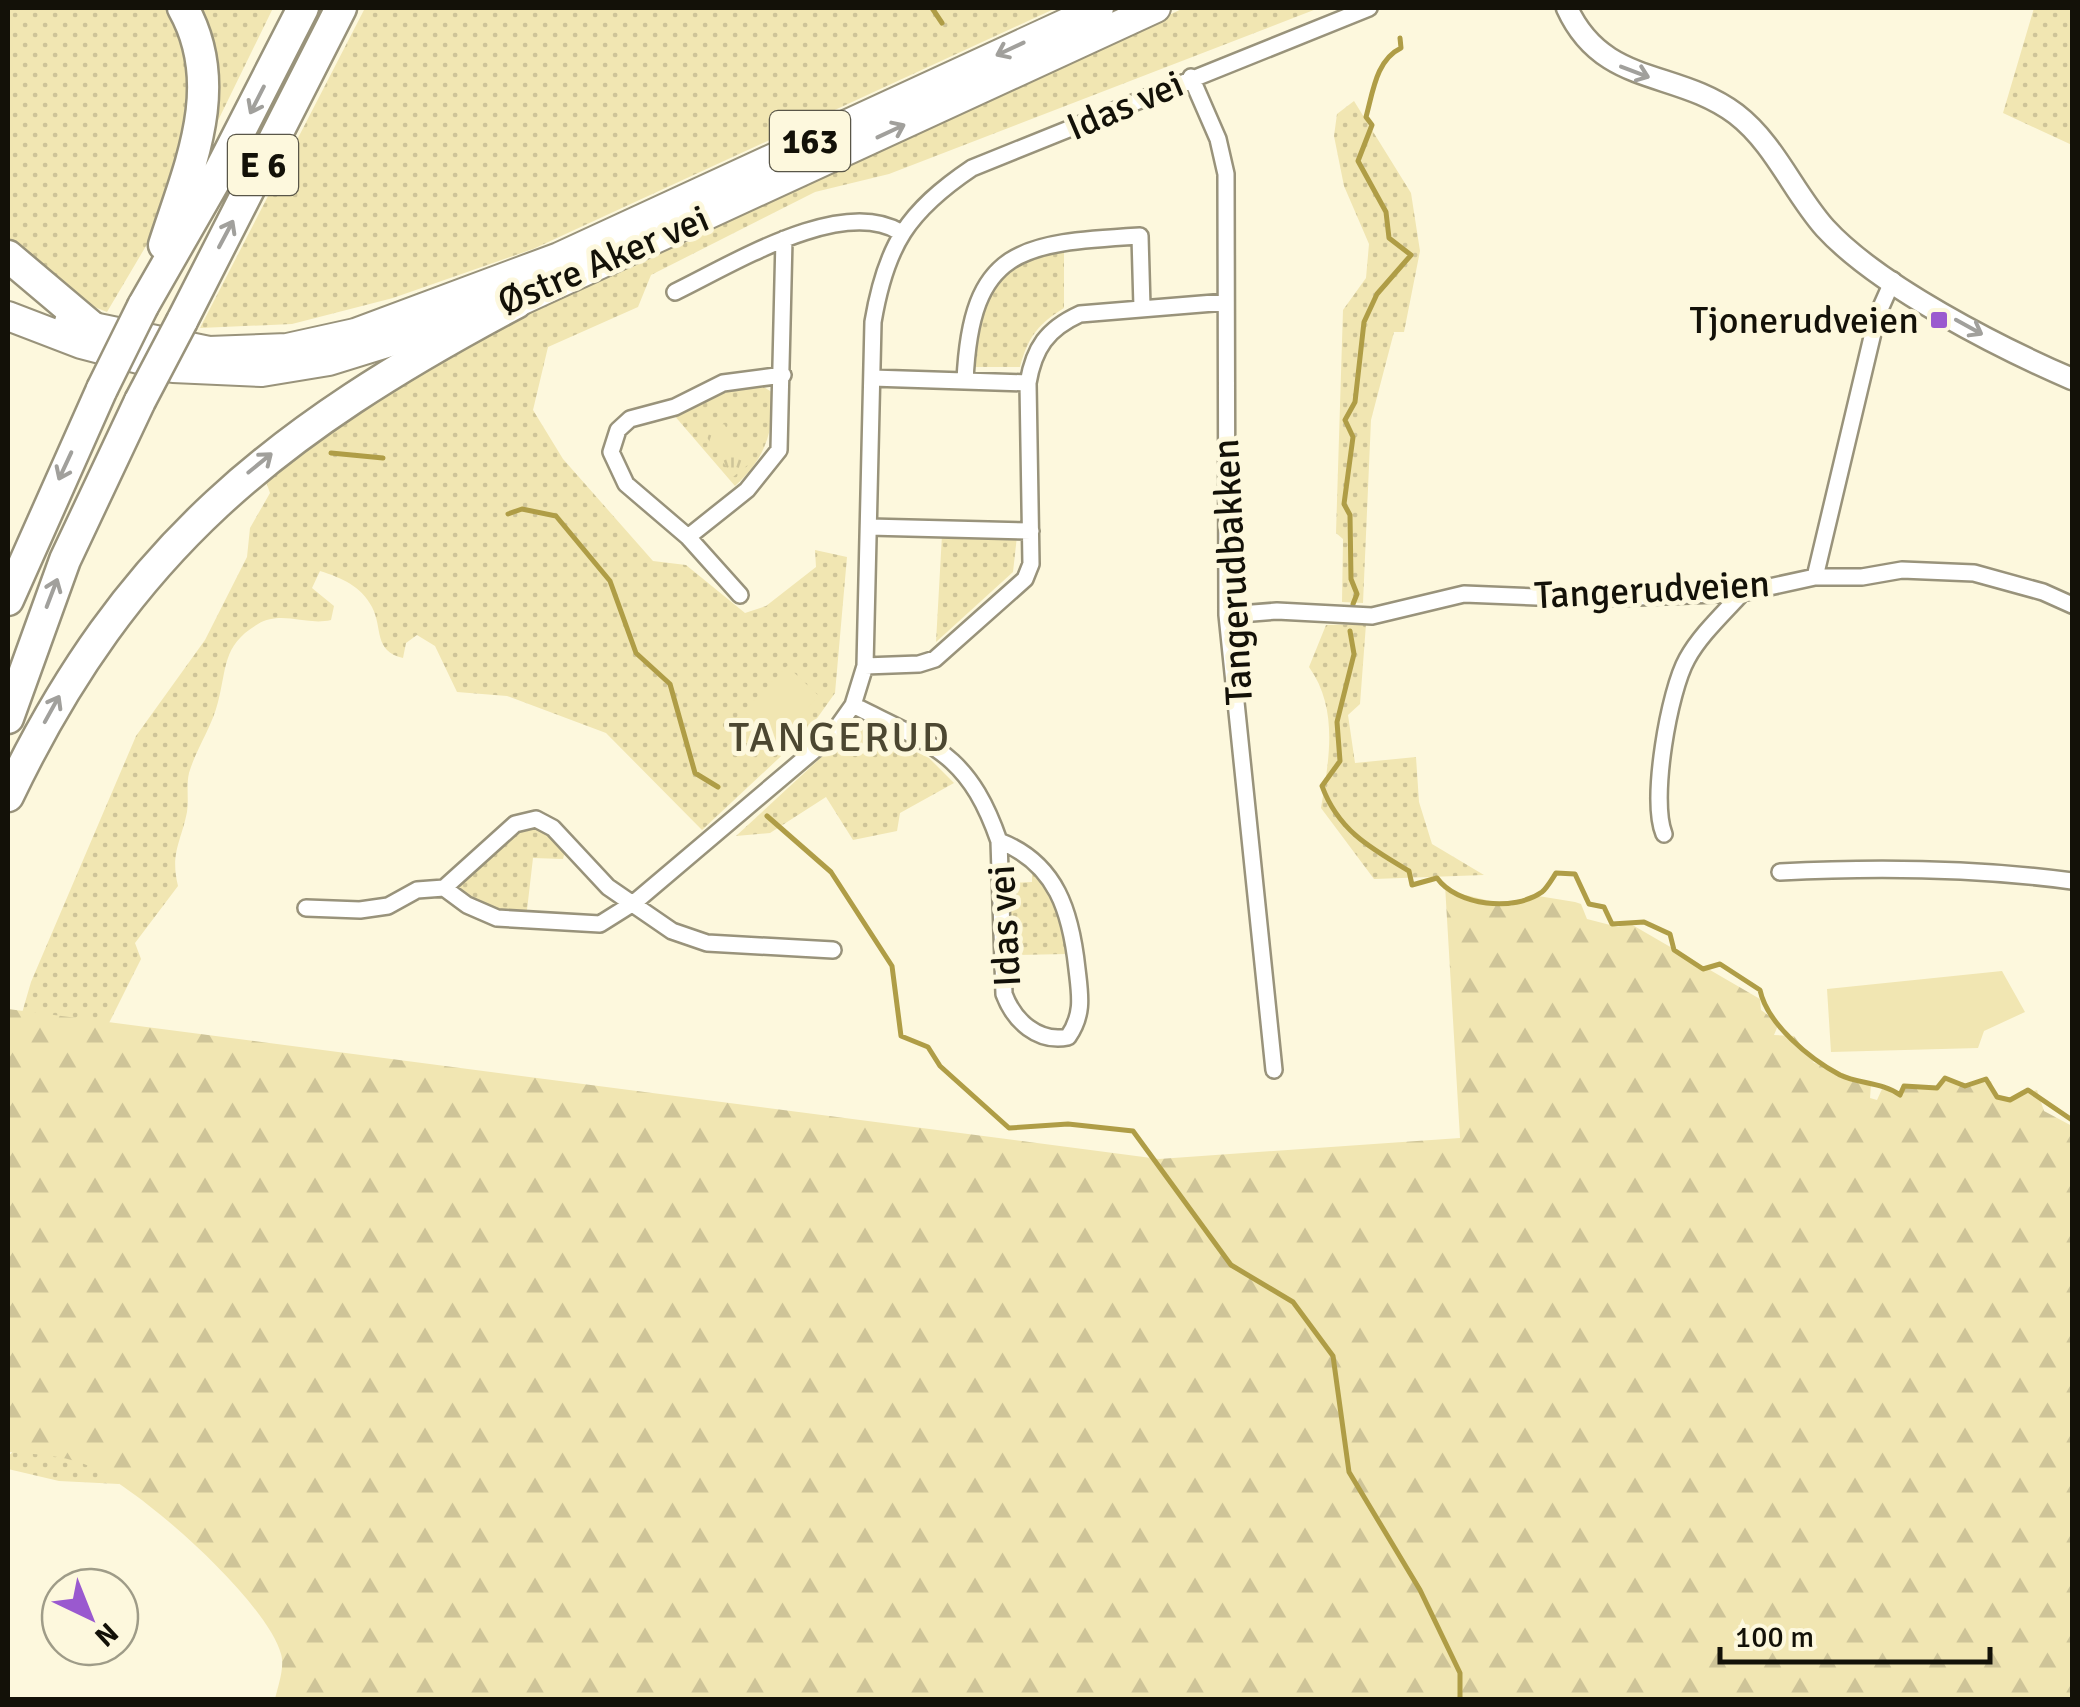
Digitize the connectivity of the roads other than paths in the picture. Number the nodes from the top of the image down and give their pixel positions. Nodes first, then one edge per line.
1 (183, 8) edge
2 (303, 8) edge
3 (340, 8) edge
4 (1098, 8) edge
5 (1156, 8) edge
6 (1369, 8) edge
7 (1567, 8) edge
8 (1191, 78) junction
9 (900, 232) junction
10 (784, 239) junction
11 (8, 256) edge
12 (1893, 280) junction
13 (675, 292) dead end
14 (145, 302) junction
15 (1226, 302) junction
16 (516, 303) junction
17 (1142, 307) junction
18 (12, 312) edge
19 (92, 327) junction
20 (783, 376) junction
21 (872, 378) junction
22 (2072, 379) edge
23 (965, 381) junction
24 (1028, 384) junction
25 (869, 527) junction
26 (1031, 531) junction
27 (688, 537) junction
28 (1815, 576) junction
29 (1742, 592) junction
30 (740, 595) dead end
31 (8, 600) edge
32 (2072, 605) edge
33 (1227, 615) junction
34 (865, 666) junction
35 (853, 706) junction
36 (8, 718) edge
37 (8, 796) edge
38 (1664, 834) dead end
39 (999, 842) junction
40 (1780, 872) dead end
41 (2072, 881) edge
42 (444, 888) junction
43 (635, 902) junction
44 (306, 908) dead end
45 (833, 950) dead end
46 (1274, 1070) dead end

1 - 14 highway, E 6
2 -> 14 highway, E 6
36 -> 3 highway, E 6, bridge
4 -> 19 highway, Østre Aker vei / 163
16 -> 5 highway, Østre Aker vei / 163
6 - 8 street, Idas vei
7 -> 12 street
8 - 9 street, Idas vei
8 - 15 street, Tangerudbakken
9 - 10 street
9 - 21 street, Idas vei
10 - 13 street
10 - 20 street
11 - 19 highway
12 -> 22 street
12 - 28 street
14 -> 31 highway, E 6, bridge
15 - 17 street
15 - 33 street, Tangerudbakken
16 - 18 highway, Østre Aker vei / 163
37 -> 16 highway
17 - 23 street
17 - 24 street
18 - 19 highway, Østre Aker vei / 163
20 - 27 street
20 - 27 street
21 - 23 street
21 - 25 street, Idas vei
23 - 24 street
24 - 26 street
25 - 26 street
25 - 34 street, Idas vei
26 - 34 street
27 - 30 street
28 - 29 street, Tangerudveien
28 - 32 street, Tangerudveien
29 - 33 street, Tangerudveien
29 - 38 street
33 - 46 street, Tangerudbakken
34 - 35 street, Idas vei
35 - 39 street, Idas vei
35 - 43 street, Idas vei
39 - 39 street, Idas vei
40 - 41 street
42 - 43 street, Idas vei
42 - 43 street
42 - 44 street
43 - 45 street

